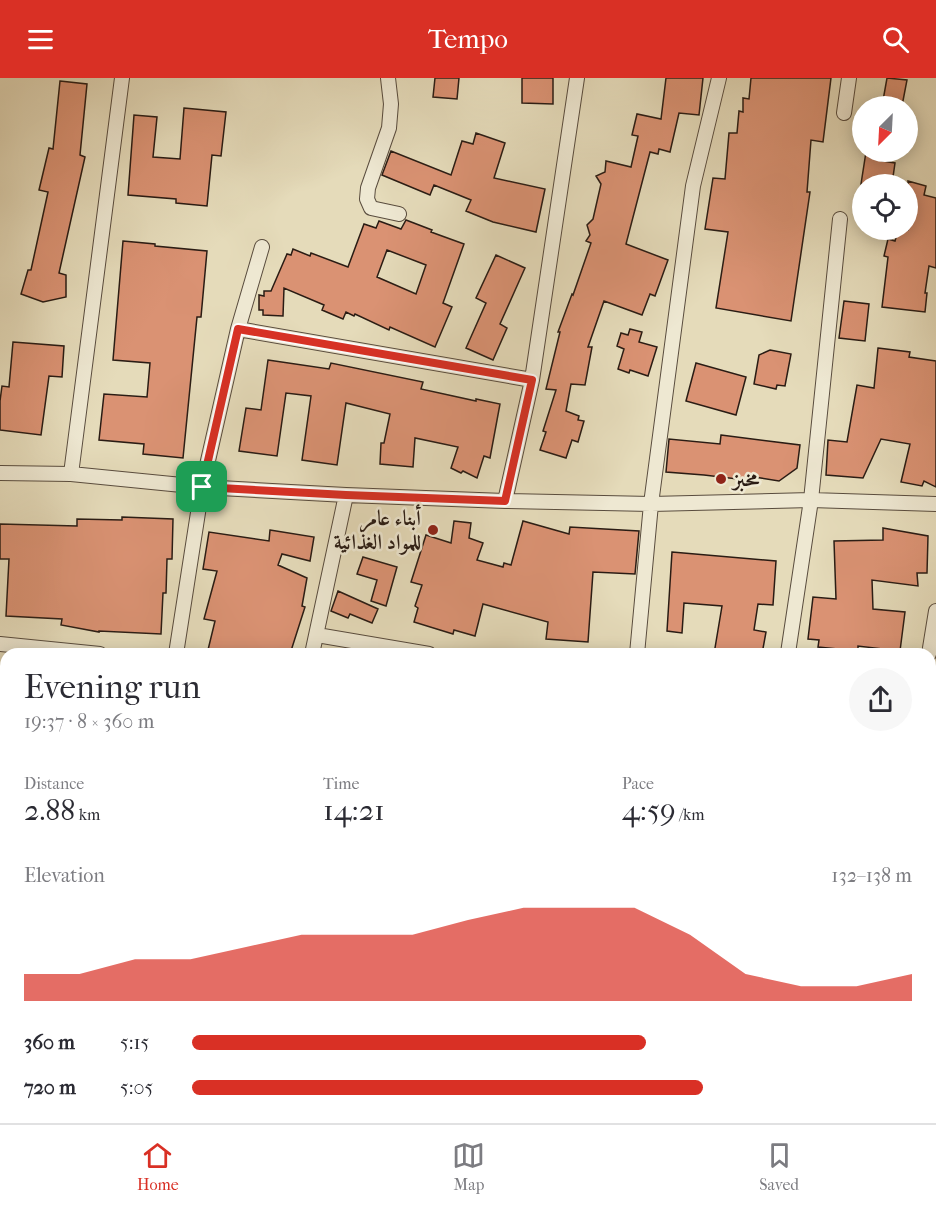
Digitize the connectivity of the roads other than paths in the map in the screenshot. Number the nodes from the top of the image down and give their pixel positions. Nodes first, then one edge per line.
1 (122, 78) edge
2 (388, 78) edge
3 (577, 78) edge
4 (719, 78) edge
5 (849, 78) edge
6 (844, 113) dead end
7 (399, 214) dead end
8 (840, 219) dead end
9 (262, 247) dead end
10 (238, 329) junction
11 (532, 380) junction
12 (0, 473) edge
13 (71, 474) junction
14 (202, 487) junction
15 (346, 495) junction
16 (812, 500) junction
17 (505, 501) junction
18 (651, 504) junction
19 (936, 504) edge
20 (936, 611) edge
21 (317, 635) junction
22 (0, 644) edge
23 (40, 648) edge
24 (177, 648) edge
25 (314, 648) edge
26 (394, 648) edge
27 (638, 648) edge
28 (789, 648) edge
29 (930, 648) edge

1 - 13 street
2 - 7 street
3 - 11 street
4 - 18 street
5 - 6 street
8 - 16 street
9 - 10 street
10 - 11 street
10 - 14 street
11 - 17 street
12 - 13 street
13 - 14 street
14 - 15 street
14 - 24 street
15 - 17 street
15 - 21 street
16 - 18 street
16 - 19 street
16 - 28 street
17 - 18 street
18 - 27 street
20 - 29 street
21 - 25 street
21 - 26 street
22 - 23 street

